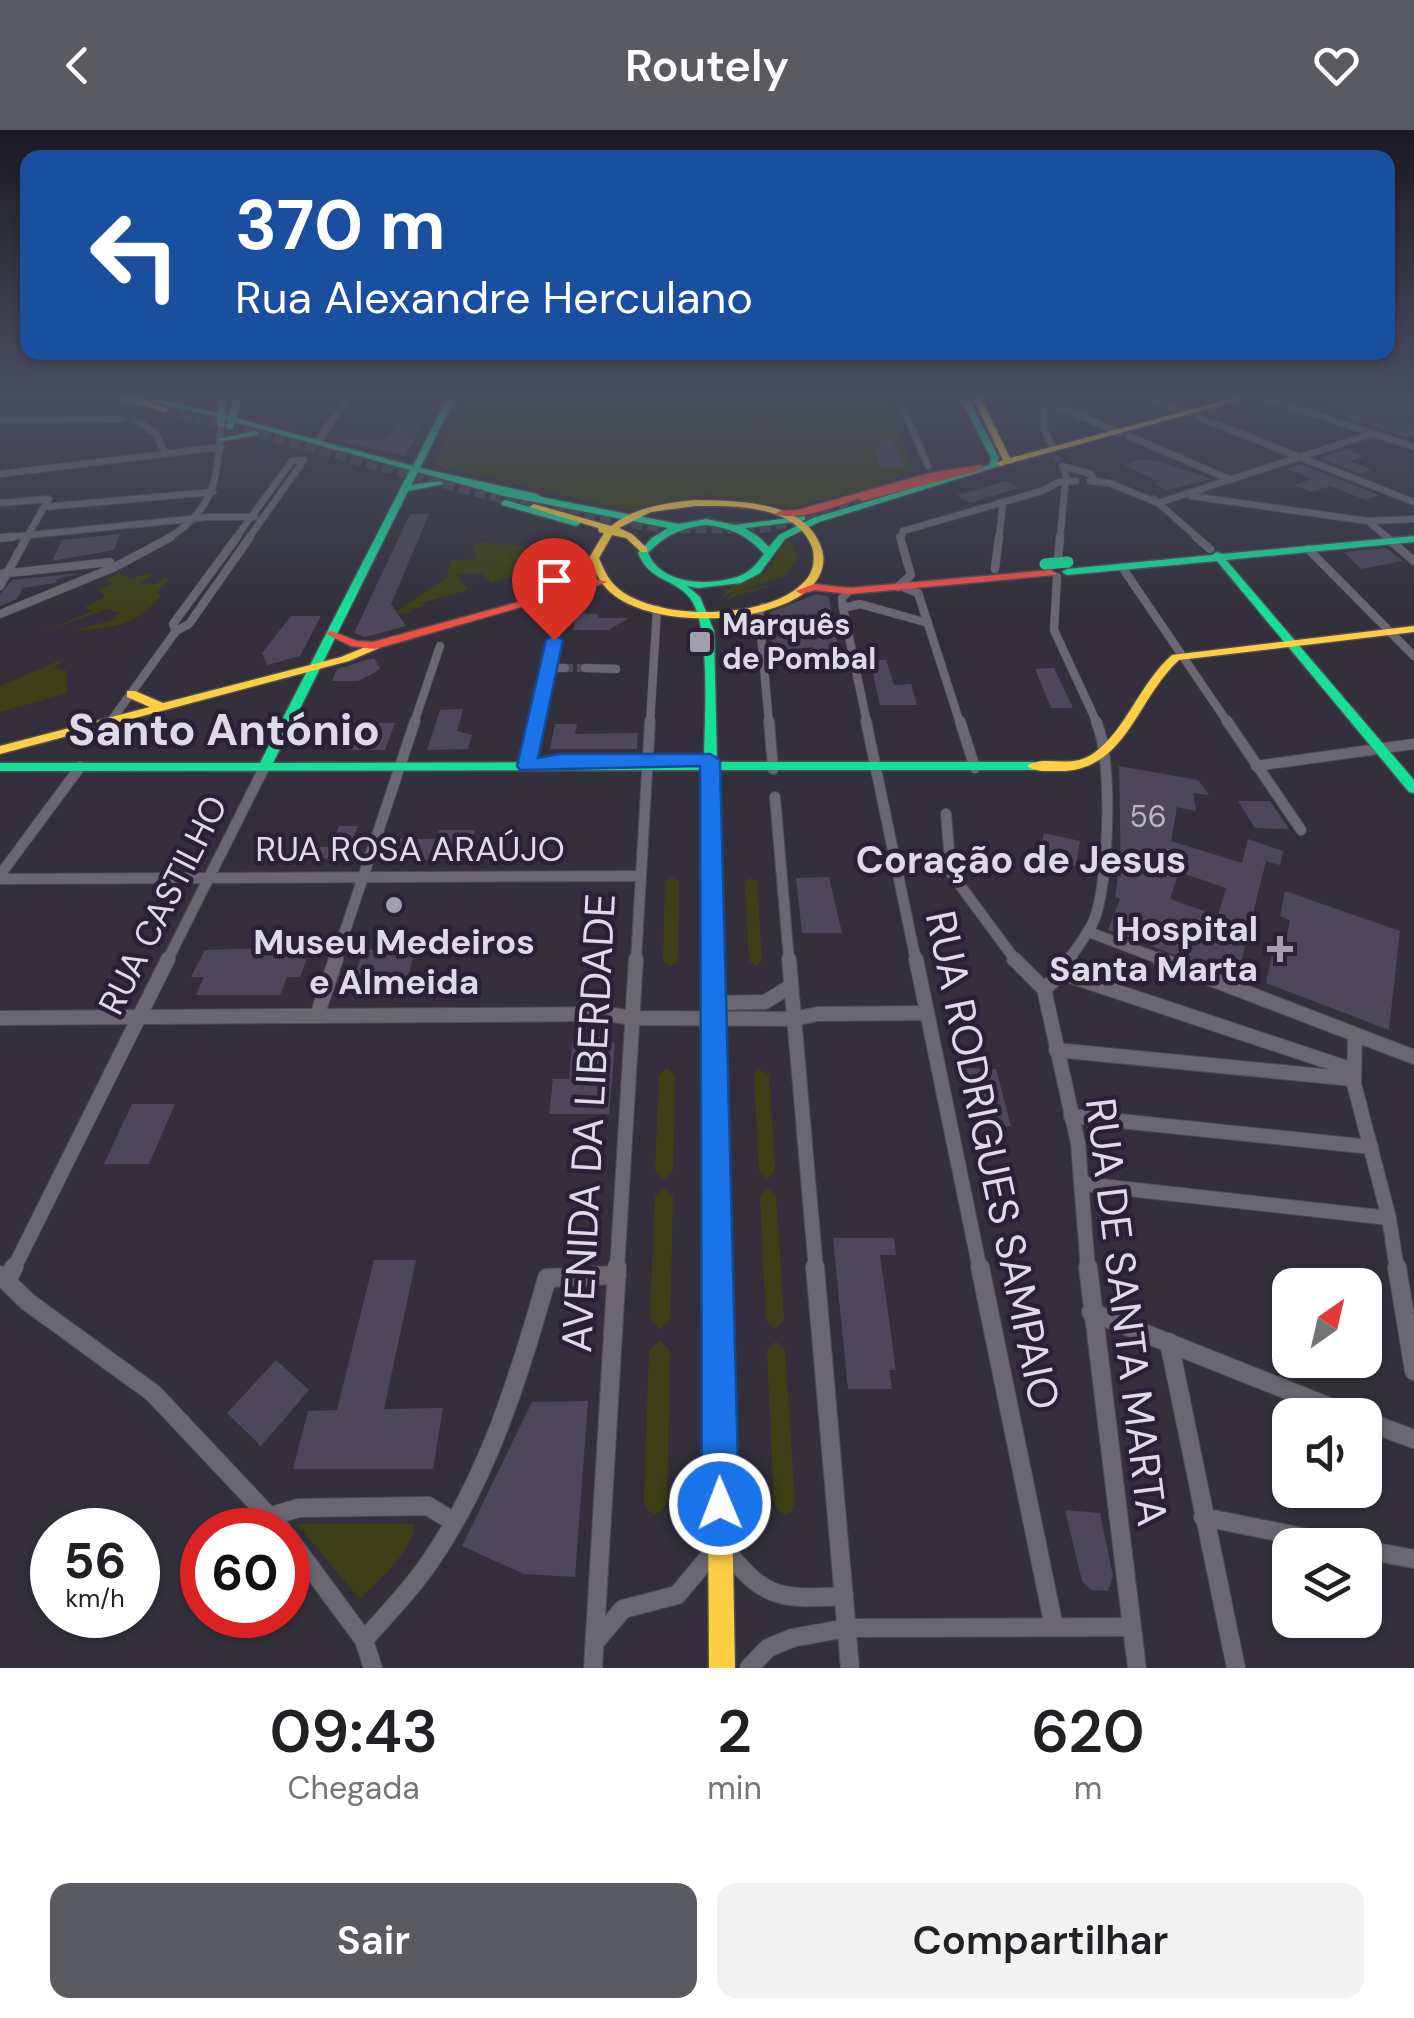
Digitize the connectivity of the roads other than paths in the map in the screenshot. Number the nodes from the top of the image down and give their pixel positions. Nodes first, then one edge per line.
1 (49, 468) edge
2 (217, 468) edge
3 (287, 468) edge
4 (299, 468) edge
5 (402, 468) edge
6 (416, 468) edge
7 (430, 468) edge
8 (970, 468) edge
9 (971, 468) edge
10 (972, 468) edge
11 (998, 468) edge
12 (1061, 468) tunnel mouth
13 (1067, 468) tunnel mouth
14 (1202, 468) edge
15 (1269, 468) edge
16 (1329, 468) edge
17 (0, 474) edge
18 (428, 474) junction
19 (1090, 477) junction
20 (1066, 479) junction
21 (1231, 480) junction
22 (1110, 482) junction
23 (1131, 488) junction
24 (1042, 491) junction
25 (213, 492) junction
26 (1185, 496) junction
27 (1063, 498) junction
28 (535, 502) junction
29 (864, 502) tunnel mouth
30 (1003, 502) junction
31 (1414, 502) edge
32 (0, 503) edge
33 (1158, 503) junction
34 (44, 507) junction
35 (252, 517) junction
36 (264, 517) junction
37 (198, 518) junction
38 (1414, 519) edge
39 (1368, 520) junction
40 (790, 521) junction
41 (729, 526) junction
42 (680, 527) junction
43 (616, 528) junction
44 (1414, 530) edge
45 (26, 535) junction
46 (0, 538) edge
47 (1393, 542) edge
48 (1308, 549) junction
49 (644, 550) junction
50 (769, 553) junction
51 (1215, 553) junction
52 (126, 560) junction
53 (1414, 561) edge
54 (1122, 567) junction
55 (1058, 568) junction
56 (995, 569) junction
57 (4, 574) edge
58 (814, 578) junction
59 (670, 579) junction
60 (603, 582) junction
61 (731, 582) junction
62 (904, 584) junction
63 (0, 586) edge
64 (849, 591) junction
65 (798, 593) junction
66 (762, 608) junction
67 (843, 608) junction
68 (656, 609) junction
69 (561, 612) dead end
70 (0, 614) edge
71 (706, 623) junction
72 (928, 623) junction
73 (1414, 629) edge
74 (176, 630) junction
75 (1389, 631) junction
76 (332, 634) junction
77 (1290, 642) junction
78 (375, 646) junction
79 (440, 646) dead end
80 (1183, 654) junction
81 (1414, 656) edge
82 (318, 663) junction
83 (548, 668) junction
84 (566, 668) tunnel mouth
85 (585, 668) tunnel mouth
86 (616, 668) dead end
87 (131, 694) junction
88 (161, 707) junction
89 (111, 722) junction
90 (56, 737) junction
91 (1414, 744) edge
92 (1380, 749) junction
93 (0, 750) edge
94 (1102, 750) junction
95 (0, 758) edge
96 (974, 763) junction
97 (648, 764) junction
98 (710, 764) junction
99 (772, 764) junction
100 (875, 764) junction
101 (400, 765) junction
102 (80, 766) junction
103 (265, 766) junction
104 (527, 766) junction
105 (1256, 766) junction
106 (0, 767) edge
107 (1414, 790) edge
108 (775, 797) dead end
109 (946, 814) dead end
110 (1301, 830) dead end
111 (641, 876) junction
112 (0, 877) edge
113 (364, 877) junction
114 (211, 878) junction
115 (1089, 932) junction
116 (1061, 973) junction
117 (791, 986) junction
118 (1044, 990) junction
119 (714, 1011) junction
120 (927, 1013) junction
121 (317, 1016) junction
122 (0, 1018) edge
123 (140, 1018) junction
124 (632, 1018) junction
125 (794, 1019) junction
126 (1354, 1035) junction
127 (1056, 1050) junction
128 (1414, 1057) edge
129 (1353, 1075) junction
130 (1070, 1116) junction
131 (1371, 1147) junction
132 (1082, 1184) junction
133 (1389, 1218) junction
134 (616, 1275) junction
135 (4, 1277) edge
136 (1091, 1312) junction
137 (1169, 1342) junction
138 (1414, 1371) edge
139 (1308, 1398) edge
140 (1382, 1427) edge
141 (1414, 1439) edge
142 (262, 1508) edge
143 (299, 1508) edge
144 (1203, 1518) junction
145 (454, 1522) junction
146 (1272, 1531) edge
147 (721, 1542) junction
148 (1382, 1553) edge
149 (1414, 1560) edge
150 (310, 1567) edge
151 (844, 1596) junction
152 (1054, 1627) junction
153 (1132, 1627) junction
154 (846, 1628) junction
155 (364, 1640) junction
156 (595, 1642) junction
157 (374, 1668) edge
158 (593, 1668) edge
159 (722, 1668) edge
160 (749, 1668) edge
161 (850, 1668) edge
162 (1137, 1668) edge
163 (1236, 1668) edge

1 - 17 street
2 - 25 street
3 - 35 street
4 - 36 street
5 - 18 main road
6 - 18 main road
7 - 18 main road, RUA CASTILHO
8 - 40 main road
9 - 40 main road
10 - 29 main road
11 - 40 main road
12 - 20 street
13 - 19 street
14 - 21 street
15 - 21 street
16 - 31 street
18 - 28 main road
18 - 28 main road
18 - 43 main road
18 - 76 main road, RUA CASTILHO
19 - 20 street
19 - 22 street
20 - 24 street
20 - 27 street
21 - 26 street
22 - 23 street
22 - 33 street
23 - 26 street
23 - 33 street
24 - 27 street
24 - 30 street
25 - 34 street
25 - 37 street
26 - 33 street
26 - 39 street
27 - 55 street
28 - 43 main road
30 - 56 street
30 - 62 street
32 - 34 street
33 - 51 street
34 - 45 street
35 - 36 street
35 - 37 street
35 - 74 street
36 - 74 street
37 - 45 street
37 - 52 street
38 - 39 street
39 - 47 street
40 - 41 main road
40 - 43 main road
40 - 50 main road
40 - 58 main road
41 - 42 main road
41 - 50 main road
42 - 43 main road
42 - 49 main road
43 - 49 main road
43 - 60 main road
44 - 47 main road
45 - 46 street
45 - 57 street
47 - 48 main road
47 - 51 main road
47 - 53 street
48 - 51 main road
48 - 75 street
49 - 59 main road
50 - 61 main road
51 - 54 main road
51 - 55 main road
51 - 77 main road
52 - 57 street
52 - 70 street
54 - 55 main road
54 - 80 street
55 - 56 main road
55 - 62 main road
55 - 94 street
56 - 62 main road
57 - 63 street
58 - 62 main road
58 - 65 main road
59 - 61 main road
59 - 71 main road
60 - 68 main road
60 - 78 main road
61 - 71 main road
62 - 64 main road
62 - 72 street
64 - 65 main road
64 - 67 street
65 - 66 main road
66 - 71 main road
66 - 99 street
67 - 72 street
67 - 100 street, RUA RODRIGUES SAMPAIO
68 - 71 main road
68 - 97 street, AVENIDA DA LIBERDADE
69 - 83 street
71 - 98 main road
72 - 96 street
73 - 75 main road
74 - 87 street
75 - 77 main road
75 - 81 street
76 - 78 main road
76 - 82 main road, RUA CASTILHO
77 - 80 main road
77 - 92 main road
78 - 82 main road
79 - 101 street
80 - 94 main road
80 - 105 street
82 - 88 main road
82 - 103 main road, RUA CASTILHO
83 - 84 street
83 - 104 street
85 - 86 street
87 - 88 main road
87 - 89 street
88 - 89 main road
89 - 90 main road
90 - 93 main road
90 - 95 main road
91 - 92 street
92 - 105 street
92 - 107 main road
94 - 96 main road
94 - 115 street
96 - 100 main road
97 - 98 main road
97 - 104 main road
97 - 111 street, AVENIDA DA LIBERDADE
98 - 99 main road
98 - 119 main road
99 - 100 main road
100 - 120 street, RUA RODRIGUES SAMPAIO
101 - 103 main road
101 - 104 main road
101 - 113 street
102 - 103 main road
102 - 106 main road
102 - 112 street
103 - 114 street, RUA CASTILHO
105 - 110 street
108 - 117 street
109 - 118 street
111 - 113 street, RUA ROSA ARAÚJO
111 - 124 street, AVENIDA DA LIBERDADE
112 - 114 street, RUA ROSA ARAÚJO
113 - 114 street, RUA ROSA ARAÚJO
113 - 121 street
114 - 123 street, RUA CASTILHO
115 - 116 street
115 - 126 street
116 - 118 street
116 - 129 street
117 - 119 street
117 - 125 street
118 - 127 street, RUA DE SANTA MARTA
119 - 124 street
119 - 125 street
119 - 147 main road
120 - 125 street
120 - 152 street, RUA RODRIGUES SAMPAIO
121 - 123 street
121 - 124 street
122 - 123 street
123 - 135 street, RUA CASTILHO
124 - 134 street, AVENIDA DA LIBERDADE
125 - 151 street
126 - 128 street
126 - 129 street
127 - 129 street
127 - 130 street, RUA DE SANTA MARTA
129 - 131 street
130 - 131 street
130 - 132 street, RUA DE SANTA MARTA
131 - 133 street
132 - 133 street
132 - 136 street, RUA DE SANTA MARTA
133 - 138 street
134 - 145 street
134 - 156 street, AVENIDA DA LIBERDADE
135 - 142 street
136 - 137 street
136 - 153 street, RUA DE SANTA MARTA
137 - 139 street
137 - 144 street
140 - 141 street
143 - 145 street
144 - 146 street
144 - 163 street
145 - 155 street
147 - 151 street
147 - 156 street
147 - 159 main road
148 - 149 street
150 - 155 street
151 - 154 street
152 - 153 street
152 - 154 street
153 - 162 street, RUA DE SANTA MARTA
154 - 160 street
154 - 161 street
155 - 157 street
156 - 158 street, AVENIDA DA LIBERDADE

